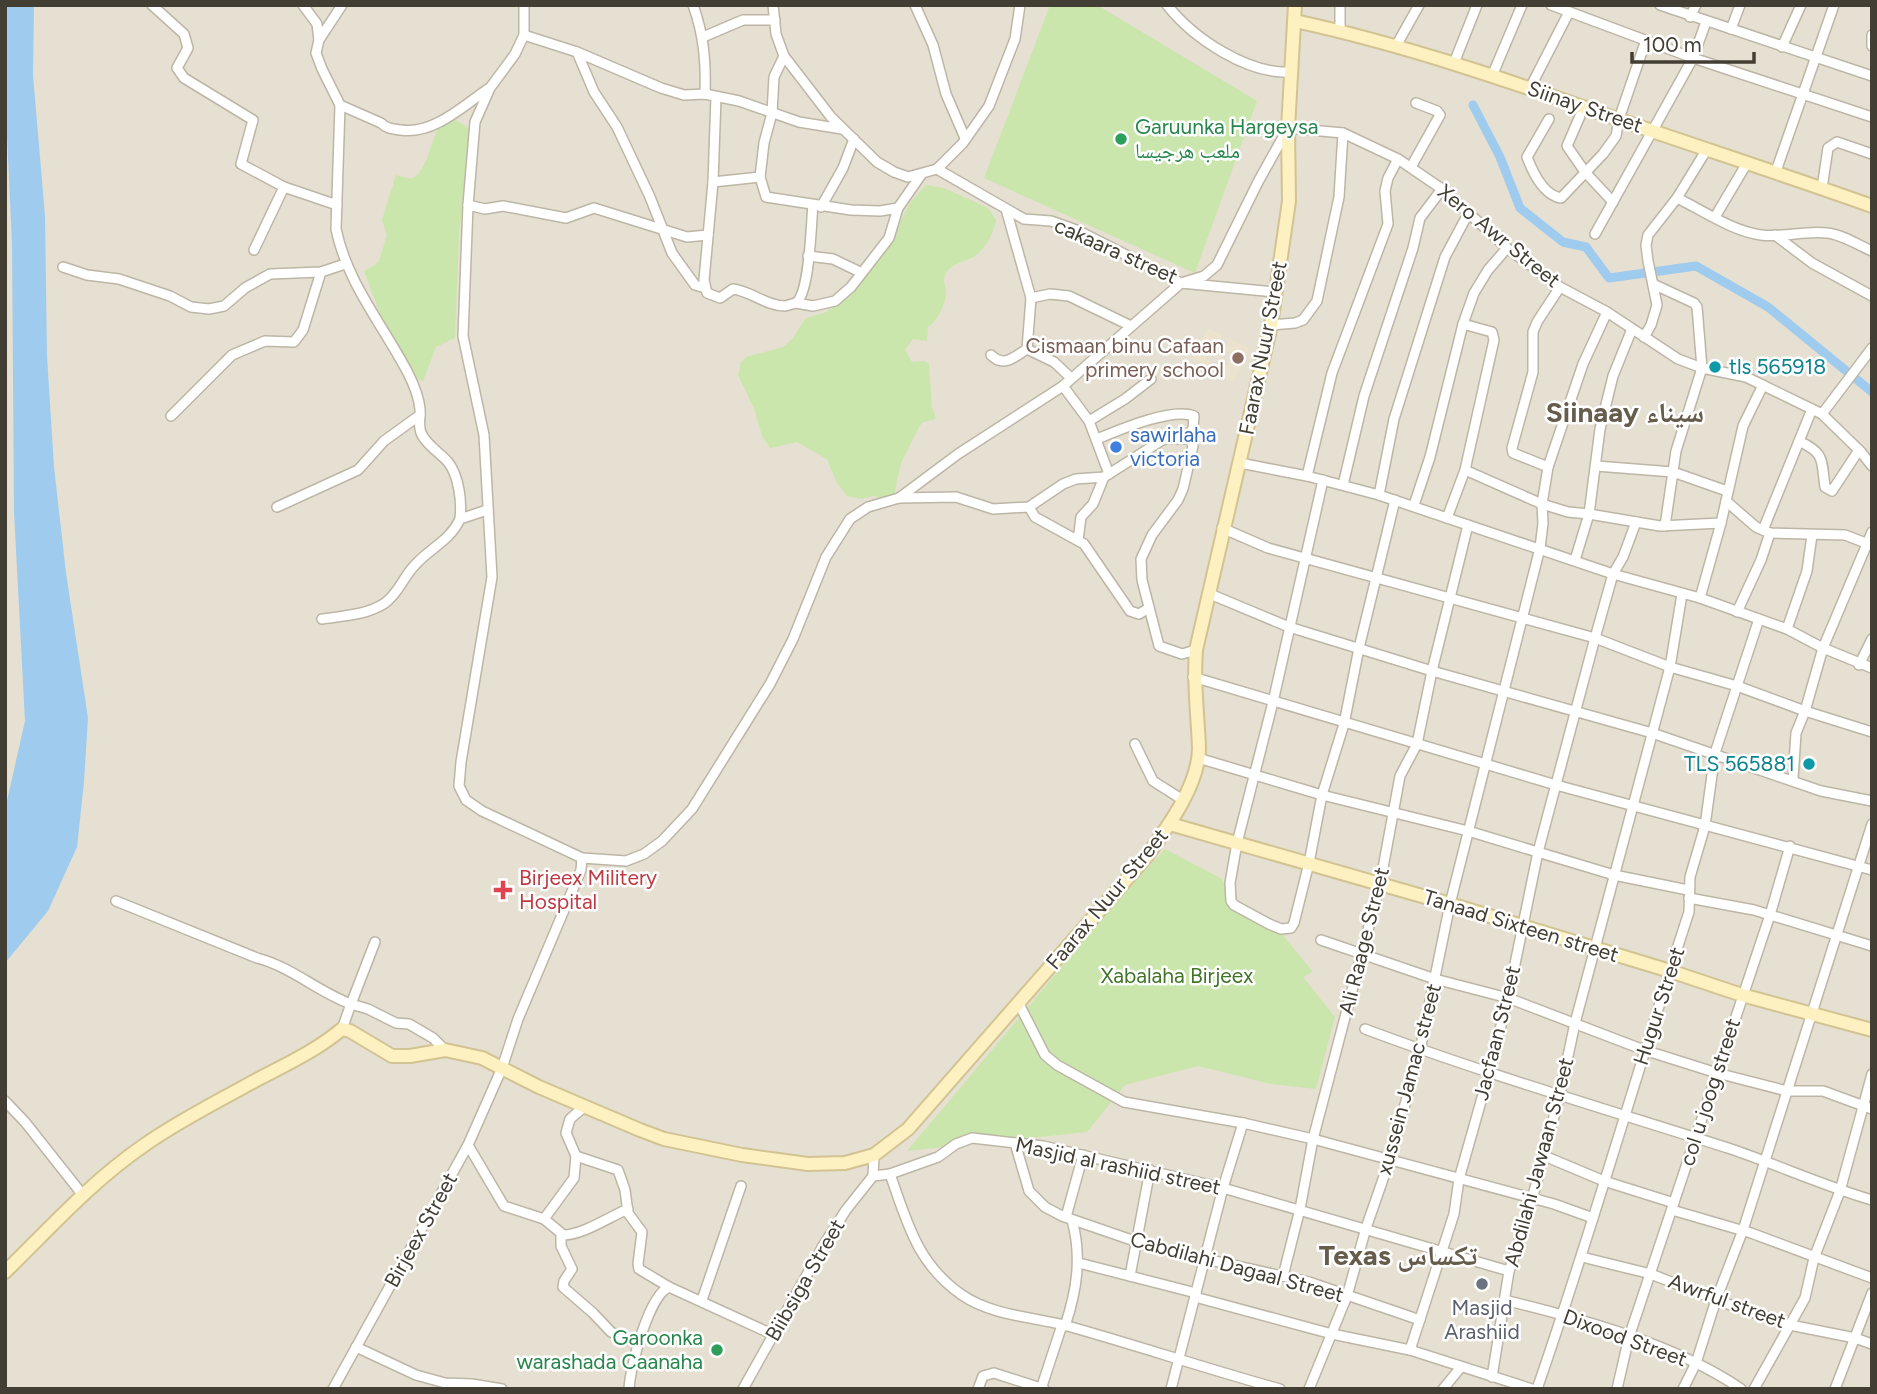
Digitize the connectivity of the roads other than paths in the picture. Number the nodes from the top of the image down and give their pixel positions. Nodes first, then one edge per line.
1 (152, 5) edge
2 (303, 5) edge
3 (342, 5) edge
4 (524, 5) edge
5 (694, 5) edge
6 (773, 5) edge
7 (915, 5) edge
8 (1020, 5) edge
9 (1167, 5) edge
10 (1295, 5) edge
11 (1340, 5) edge
12 (1419, 5) edge
13 (1477, 5) edge
14 (1522, 5) edge
15 (1551, 5) edge
16 (1660, 5) edge
17 (1696, 5) edge
18 (1740, 5) edge
19 (1801, 5) edge
20 (1834, 5) edge
21 (1569, 12) junction
22 (1690, 16) junction
23 (775, 20) junction
24 (1295, 20) junction
25 (1706, 22) junction
26 (1731, 29) junction
27 (1340, 30) junction
28 (524, 35) junction
29 (1872, 35) edge
30 (704, 37) junction
31 (319, 40) junction
32 (1647, 40) junction
33 (1396, 46) junction
34 (1872, 46) edge
35 (1782, 47) junction
36 (577, 52) junction
37 (784, 56) junction
38 (1693, 58) junction
39 (1814, 59) junction
40 (1454, 63) junction
41 (1292, 72) junction
42 (1492, 76) junction
43 (1872, 76) edge
44 (490, 88) junction
45 (1530, 88) junction
46 (705, 94) junction
47 (1802, 95) junction
48 (716, 97) junction
49 (1416, 103) dead end
50 (340, 105) junction
51 (772, 113) junction
52 (1580, 116) dead end
53 (1872, 117) edge
54 (1549, 119) dead end
55 (1619, 119) junction
56 (1288, 128) junction
57 (843, 129) junction
58 (1653, 131) junction
59 (1343, 133) junction
60 (965, 138) junction
61 (854, 139) junction
62 (1707, 149) junction
63 (1872, 154) edge
64 (1398, 159) junction
65 (1748, 163) junction
66 (1411, 167) junction
67 (937, 169) junction
68 (1776, 171) junction
69 (1585, 172) junction
70 (921, 175) junction
71 (761, 177) junction
72 (713, 182) junction
73 (284, 187) junction
74 (1822, 188) junction
75 (1442, 189) junction
76 (1677, 198) junction
77 (1613, 202) junction
78 (337, 205) junction
79 (468, 205) junction
80 (817, 206) junction
81 (1872, 206) edge
82 (898, 208) junction
83 (1006, 209) junction
84 (1469, 212) junction
85 (1715, 216) junction
86 (662, 229) junction
87 (1595, 234) dead end
88 (708, 235) junction
89 (1774, 235) junction
90 (1507, 248) junction
91 (254, 250) dead end
92 (1872, 251) edge
93 (808, 256) junction
94 (345, 264) junction
95 (63, 267) dead end
96 (321, 272) junction
97 (860, 272) junction
98 (1651, 281) junction
99 (1181, 283) junction
100 (1560, 287) junction
101 (705, 288) junction
102 (1275, 292) junction
103 (1872, 296) edge
104 (1031, 298) junction
105 (796, 303) junction
106 (1607, 312) junction
107 (1463, 324) junction
108 (1270, 325) junction
109 (1132, 326) junction
110 (1632, 329) junction
111 (1644, 337) junction
112 (1872, 348) edge
113 (1027, 349) junction
114 (991, 355) dead end
115 (1702, 368) junction
116 (1071, 379) junction
117 (1151, 379) dead end
118 (1763, 385) junction
119 (1063, 386) junction
120 (1812, 409) junction
121 (1822, 414) junction
122 (420, 415) junction
123 (171, 416) dead end
124 (1089, 421) junction
125 (1189, 435) junction
126 (1097, 439) junction
127 (1799, 441) junction
128 (1859, 450) junction
129 (1240, 463) junction
130 (1872, 466) edge
131 (1548, 467) junction
132 (1596, 467) junction
133 (1465, 470) junction
134 (1674, 472) junction
135 (1107, 476) junction
136 (1307, 476) junction
137 (1323, 480) junction
138 (1343, 485) junction
139 (1380, 495) junction
140 (1726, 496) junction
141 (900, 498) junction
142 (1395, 500) junction
143 (1414, 505) junction
144 (1542, 505) junction
145 (277, 507) dead end
146 (1029, 507) junction
147 (487, 510) junction
148 (1589, 514) junction
149 (1447, 518) junction
150 (460, 519) junction
151 (1636, 522) junction
152 (1721, 523) junction
153 (1468, 525) junction
154 (1665, 526) junction
155 (1222, 528) junction
156 (1872, 531) edge
157 (1766, 532) junction
158 (1812, 536) junction
159 (1078, 540) junction
160 (1870, 544) edge
161 (1540, 548) junction
162 (1306, 558) junction
163 (1575, 560) junction
164 (1613, 574) junction
165 (1378, 578) junction
166 (1210, 594) junction
167 (1682, 594) junction
168 (1451, 598) junction
169 (1700, 598) junction
170 (1149, 608) junction
171 (1737, 612) junction
172 (322, 619) dead end
173 (1522, 619) junction
174 (1759, 619) junction
175 (1289, 627) junction
176 (1787, 629) junction
177 (1595, 638) junction
178 (1872, 639) edge
179 (1359, 648) junction
180 (1823, 648) junction
181 (1196, 650) junction
182 (1860, 665) junction
183 (1670, 667) junction
184 (1872, 668) edge
185 (1432, 671) junction
186 (1193, 677) junction
187 (1737, 685) junction
188 (1503, 691) junction
189 (1273, 702) junction
190 (1805, 712) junction
191 (1575, 713) junction
192 (1344, 724) junction
193 (1872, 732) edge
194 (1652, 733) junction
195 (1135, 744) dead end
196 (1417, 744) junction
197 (1715, 753) junction
198 (1198, 758) junction
199 (1487, 763) junction
200 (1254, 775) junction
201 (1793, 779) junction
202 (1556, 785) junction
203 (1322, 795) junction
204 (1183, 800) junction
205 (1872, 801) edge
206 (1631, 805) junction
207 (1393, 814) junction
208 (1170, 824) junction
209 (1872, 824) edge
210 (1705, 826) junction
211 (1468, 831) junction
212 (1237, 842) junction
213 (1790, 846) junction
214 (1538, 852) junction
215 (582, 858) junction
216 (1309, 863) junction
217 (1858, 866) junction
218 (1872, 870) edge
219 (1614, 875) junction
220 (1380, 884) junction
221 (1689, 894) junction
222 (116, 901) dead end
223 (1450, 904) junction
224 (1770, 915) junction
225 (1522, 926) junction
226 (1835, 935) junction
227 (1321, 940) dead end
228 (375, 942) dead end
229 (1872, 946) edge
230 (1596, 948) junction
231 (1362, 952) junction
232 (1670, 971) junction
233 (1435, 979) junction
234 (1742, 995) junction
235 (1508, 998) junction
236 (351, 1004) junction
237 (1019, 1004) junction
238 (1813, 1015) junction
239 (1575, 1023) junction
240 (342, 1029) junction
241 (1365, 1029) dead end
242 (1872, 1030) edge
243 (445, 1050) junction
244 (1420, 1050) junction
245 (1644, 1050) junction
246 (502, 1068) junction
247 (1489, 1073) junction
248 (1717, 1073) junction
249 (1872, 1074) edge
250 (1787, 1091) junction
251 (1560, 1094) junction
252 (5, 1101) edge
253 (586, 1107) junction
254 (1867, 1108) edge
255 (1625, 1115) junction
256 (1243, 1123) junction
257 (1696, 1138) junction
258 (1313, 1139) junction
259 (1015, 1143) junction
260 (468, 1145) junction
261 (874, 1155) junction
262 (1083, 1155) junction
263 (1542, 1155) junction
264 (576, 1156) junction
265 (1390, 1159) junction
266 (1763, 1161) junction
267 (1150, 1170) junction
268 (890, 1174) junction
269 (873, 1176) junction
270 (1459, 1179) junction
271 (1604, 1181) junction
272 (741, 1186) dead end
273 (1223, 1188) junction
274 (1840, 1191) junction
275 (82, 1194) junction
276 (1532, 1198) junction
277 (1872, 1200) edge
278 (1674, 1207) junction
279 (628, 1209) junction
280 (1300, 1209) junction
281 (1593, 1218) junction
282 (544, 1219) junction
283 (1069, 1219) junction
284 (1366, 1228) junction
285 (1743, 1230) junction
286 (562, 1235) junction
287 (1136, 1241) junction
288 (1440, 1251) junction
289 (1582, 1257) junction
290 (1206, 1258) junction
291 (1814, 1258) junction
292 (1079, 1263) junction
293 (1509, 1271) junction
294 (5, 1272) edge
295 (1651, 1274) junction
296 (1130, 1276) junction
297 (1283, 1276) junction
298 (1872, 1278) edge
299 (669, 1287) junction
300 (1872, 1293) edge
301 (1196, 1295) junction
302 (1347, 1296) junction
303 (702, 1300) junction
304 (1504, 1300) junction
305 (1716, 1300) junction
306 (1563, 1314) junction
307 (1420, 1320) junction
308 (1064, 1325) junction
309 (1790, 1325) junction
310 (1332, 1334) junction
311 (774, 1335) junction
312 (1629, 1337) junction
313 (1855, 1338) junction
314 (638, 1344) junction
315 (1872, 1344) edge
316 (356, 1347) junction
317 (1410, 1350) junction
318 (1178, 1360) junction
319 (1696, 1363) junction
320 (1461, 1367) junction
321 (1492, 1377) junction
322 (1838, 1386) edge
323 (333, 1389) edge
324 (502, 1389) edge
325 (629, 1389) edge
326 (743, 1389) edge
327 (978, 1389) edge
328 (1042, 1389) edge
329 (1171, 1389) edge
330 (1280, 1389) edge
331 (1309, 1389) edge
332 (1443, 1389) edge
333 (1532, 1389) edge
334 (1538, 1389) edge
335 (1617, 1389) edge
336 (1683, 1389) edge
337 (1741, 1389) edge
338 (1754, 1389) edge

1 - 73 street
2 - 31 street
3 - 31 street
4 - 28 street
5 - 30 street
6 - 23 street
7 - 60 street
8 - 60 street
9 - 41 street
10 - 24 main road, Faarax Nuur Street
11 - 27 street
12 - 33 street
13 - 40 street
14 - 42 street
15 - 21 street
16 - 22 street
17 - 22 street
18 - 26 street
19 - 35 street
20 - 39 street
21 - 32 street
21 - 45 street
22 - 25 street
23 - 30 street
23 - 37 street
24 - 27 main road, Siinay Street
24 - 41 main road, Faarax Nuur Street
25 - 26 street
25 - 38 street
26 - 35 street
27 - 33 main road, Siinay Street
28 - 36 street
28 - 44 street
29 - 34 street
30 - 46 street
31 - 50 street
32 - 38 street
32 - 55 street
33 - 40 main road, Siinay Street
35 - 39 street
36 - 46 street
36 - 86 street
37 - 51 street
37 - 57 street
38 - 47 street
38 - 58 street
39 - 43 street
39 - 47 street
40 - 42 main road, Siinay Street
41 - 56 main road, Faarax Nuur Street
42 - 45 main road, Siinay Street
44 - 50 street
44 - 79 street
45 - 55 main road, Siinay Street
46 - 48 street
47 - 53 street
47 - 68 street
48 - 51 street
48 - 72 street
49 - 66 street
50 - 78 street
51 - 57 street
51 - 71 street
52 - 69 street
54 - 69 street
55 - 58 main road, Siinay Street
55 - 69 street
56 - 59 street, Xero Awr Street
56 - 99 street, cakaara street
56 - 102 main road, Faarax Nuur Street
57 - 61 street
58 - 62 main road, Siinay Street
58 - 77 street
59 - 64 street, Xero Awr Street
59 - 108 street
60 - 67 street
61 - 70 street
61 - 80 street
62 - 65 main road, Siinay Street
62 - 76 street
63 - 74 street
64 - 66 street, Xero Awr Street
64 - 136 street
65 - 68 main road, Siinay Street
65 - 85 street
66 - 75 street, Xero Awr Street
67 - 70 street
67 - 83 street
68 - 74 main road, Siinay Street
69 - 77 street
70 - 82 street
71 - 72 street
71 - 80 street
72 - 88 street
73 - 78 street
73 - 91 street
74 - 81 main road, Siinay Street
75 - 84 street, Xero Awr Street
75 - 138 street
76 - 85 street
76 - 98 street
77 - 87 street
78 - 94 street
79 - 86 street
79 - 147 street
80 - 82 street
80 - 93 street
82 - 97 street
83 - 99 street, cakaara street
83 - 104 street
84 - 90 street, Xero Awr Street
84 - 139 street
85 - 89 street
86 - 88 street
86 - 101 street
88 - 101 street
89 - 92 street
89 - 103 street
90 - 100 street, Xero Awr Street
90 - 107 street
93 - 97 street
93 - 105 street
94 - 96 street
94 - 122 street
95 - 96 street
96 - 123 street
97 - 105 street
98 - 111 street
98 - 115 street
99 - 102 street
99 - 109 street
100 - 106 street, Xero Awr Street
100 - 131 street
101 - 105 street
102 - 108 main road, Faarax Nuur Street
104 - 109 street
104 - 113 street
106 - 110 street, Xero Awr Street
106 - 131 street, xussein Jamac street
107 - 133 street
107 - 143 street
108 - 129 main road, Faarax Nuur Street
109 - 116 street
110 - 111 street, Xero Awr Street
110 - 132 street
111 - 115 street, Xero Awr Street
112 - 121 street
113 - 114 street
113 - 116 street
115 - 118 street, Xero Awr Street
115 - 134 street
116 - 119 street
117 - 124 street
118 - 120 street, Xero Awr Street
118 - 140 street
119 - 124 street
119 - 141 street
120 - 121 street, Xero Awr Street
120 - 127 street
121 - 128 street, Xero Awr Street
122 - 145 street
122 - 150 street
124 - 126 street
125 - 126 street
125 - 135 street
125 - 170 street
126 - 135 street
127 - 128 street
127 - 157 street
128 - 130 street, Xero Awr Street
129 - 136 street
129 - 155 main road, Faarax Nuur Street
131 - 144 street, xussein Jamac street
132 - 134 street
132 - 148 street
133 - 144 street
133 - 149 street
134 - 140 street
134 - 154 street
135 - 146 street
135 - 159 street
136 - 137 street
137 - 138 street
137 - 162 street
138 - 139 street
139 - 142 street
140 - 152 street
140 - 157 street
141 - 146 street
141 - 215 street
142 - 143 street
142 - 165 street
143 - 149 street
144 - 148 street
144 - 161 street, xussein Jamac street
146 - 159 street
147 - 150 street
147 - 215 street
148 - 151 street
148 - 163 street
149 - 153 street
150 - 172 street
151 - 154 street
151 - 164 street, Jacfaan Street
152 - 154 street
152 - 169 street
153 - 161 street
153 - 168 street, Ali Raage Street
155 - 162 street
155 - 166 main road, Faarax Nuur Street
156 - 160 street
157 - 158 street
157 - 171 street
158 - 160 street
158 - 176 street
159 - 170 street
160 - 180 street
161 - 163 street
161 - 173 street, xussein Jamac street
162 - 165 street
162 - 175 street
163 - 164 street
164 - 167 street
164 - 177 street, Jacfaan Street
165 - 168 street
165 - 179 street
166 - 175 street
166 - 181 main road, Faarax Nuur Street
167 - 169 street
167 - 183 street, Abdilahi Jawaan Street
168 - 173 street
168 - 185 street, Ali Raage Street
169 - 171 street
170 - 181 street
171 - 174 street
173 - 177 street
173 - 188 street, xussein Jamac street
174 - 176 street
174 - 187 street, Hugur Street
175 - 179 street
175 - 189 street
176 - 180 street
177 - 183 street
177 - 191 street, Jacfaan Street
178 - 182 street
179 - 185 street
179 - 192 street
180 - 182 street
180 - 190 street
181 - 186 main road, Faarax Nuur Street
182 - 184 street
183 - 187 street
183 - 194 street, Abdilahi Jawaan Street
185 - 188 street
185 - 196 street, Ali Raage Street
186 - 189 street
186 - 198 main road, Faarax Nuur Street
187 - 190 street
187 - 197 street, Hugur Street
188 - 191 street
188 - 199 street, xussein Jamac street
189 - 192 street
189 - 200 street
190 - 193 street
190 - 201 street
191 - 194 street
191 - 202 street, Jacfaan Street
192 - 196 street
192 - 203 street
194 - 197 street
194 - 206 street, Abdilahi Jawaan Street
195 - 204 street
196 - 199 street
196 - 207 street, Ali Raage Street
197 - 201 street
197 - 210 street, Hugur Street
198 - 200 street
198 - 204 main road, Faarax Nuur Street
199 - 202 street
199 - 211 street, xussein Jamac street
200 - 203 street
200 - 212 street
201 - 205 street
202 - 206 street
202 - 214 street, Jacfaan Street
203 - 207 street
203 - 216 street
204 - 208 main road, Faarax Nuur Street
206 - 210 street
206 - 219 street, Abdilahi Jawaan Street
207 - 211 street
207 - 220 street, Ali Raage Street
208 - 212 main road, Tanaad Sixteen street
208 - 237 main road, Faarax Nuur Street
209 - 217 street
210 - 213 street
210 - 221 street, Hugur Street
211 - 214 street
211 - 223 street, xussein Jamac street
212 - 216 main road, Tanaad Sixteen street
212 - 216 street
213 - 217 street
213 - 224 street, col u joog street
214 - 219 street
214 - 225 street, Jacfaan Street
215 - 246 street, Birjeex Street
216 - 220 main road, Tanaad Sixteen street
217 - 218 street
217 - 226 street
219 - 221 street
219 - 230 street, Abdilahi Jawaan Street
220 - 223 main road, Tanaad Sixteen street
220 - 231 street, Ali Raage Street
221 - 224 street
221 - 232 street, Hugur Street
222 - 236 street
223 - 225 main road, Tanaad Sixteen street
223 - 233 street, xussein Jamac street
224 - 226 street
224 - 234 street, col u joog street
225 - 230 main road, Tanaad Sixteen street
225 - 235 street, Jacfaan Street
226 - 229 street
226 - 238 street
227 - 231 street
228 - 236 street
230 - 232 main road, Tanaad Sixteen street
230 - 239 street, Abdilahi Jawaan Street
231 - 233 street
231 - 258 street, Ali Raage Street
232 - 234 main road, Tanaad Sixteen street
232 - 245 street, Hugur Street
233 - 235 street
233 - 244 street, xussein Jamac street
234 - 238 main road, Tanaad Sixteen street
234 - 248 street, col u joog street
235 - 239 street
235 - 247 street, Jacfaan Street
236 - 240 street
236 - 243 street
237 - 256 street
237 - 261 main road, Faarax Nuur Street
238 - 242 main road, Tanaad Sixteen street
238 - 250 street
239 - 245 street
239 - 251 street, Abdilahi Jawaan Street
240 - 243 main road
240 - 275 main road
241 - 244 street
243 - 246 main road, Faarax Nuur Street
244 - 247 street
244 - 265 street, xussein Jamac street
245 - 248 street
245 - 255 street, Hugur Street
246 - 253 main road, Faarax Nuur Street
246 - 260 street, Birjeex Street
247 - 251 street
247 - 270 street, Jacfaan Street
248 - 250 street
248 - 257 street, col u joog street
249 - 254 street
250 - 254 street
250 - 266 street
251 - 255 street
251 - 263 street, Abdilahi Jawaan Street
252 - 275 street
253 - 261 main road, Faarax Nuur Street
253 - 264 street
254 - 274 street
255 - 257 street
255 - 271 street, Hugur Street
256 - 258 street
256 - 273 street
257 - 266 street
257 - 278 street, col u joog street
258 - 265 street
258 - 280 street, Ali Raage Street
259 - 262 street, Masjid al rashiid street
259 - 268 street, Masjid al rashiid street
259 - 283 street, Cabdilahi Dagaal Street
260 - 282 street
260 - 316 street, Birjeex Street
261 - 269 street
262 - 267 street, Masjid al rashiid street
262 - 283 street
263 - 271 street
263 - 276 street, Abdilahi Jawaan Street
264 - 279 street
264 - 282 street
265 - 270 street
265 - 284 street, xussein Jamac street
266 - 274 street
266 - 285 street
267 - 273 street, Masjid al rashiid street
267 - 287 street
268 - 269 street, Masjid al rashiid street
268 - 308 street
269 - 311 street, Biibsiga Street
270 - 276 street
270 - 288 street, Jacfaan Street
271 - 278 street
271 - 281 street, Hugur Street
272 - 303 street
273 - 280 street, Masjid al rashiid street
273 - 290 street
274 - 277 street
274 - 291 street
275 - 294 main road
276 - 281 street
276 - 293 street, Abdilahi Jawaan Street
278 - 285 street
278 - 295 street, col u joog street
279 - 286 street
279 - 299 street
280 - 284 street, Masjid al rashiid street
280 - 297 street, Ali Raage Street
281 - 289 street, Hugur Street
282 - 286 street
283 - 287 street, Cabdilahi Dagaal Street
283 - 292 street
284 - 288 street, Masjid al rashiid street
284 - 302 street, xussein Jamac street
285 - 291 street
285 - 305 street
286 - 314 street
287 - 290 street, Cabdilahi Dagaal Street
287 - 296 street
288 - 293 street, Masjid al rashiid street
288 - 307 street, Jacfaan Street
289 - 295 street, Awrful street
289 - 306 street, Hugur Street
290 - 297 street, Cabdilahi Dagaal Street
290 - 301 street
291 - 298 street
291 - 309 street
292 - 296 street
292 - 308 street
293 - 304 street, Abdilahi Jawaan Street
295 - 305 street, Awrful street
295 - 312 street, col u joog street
296 - 301 street
297 - 302 street, Cabdilahi Dagaal Street
299 - 303 street
299 - 314 street
300 - 313 street
301 - 310 street
301 - 318 street
302 - 307 street, Cabdilahi Dagaal Street
302 - 310 street, xussein Jamac street
303 - 311 street
304 - 306 street, Dixood Street
304 - 321 street, Abdilahi Jawaan Street
305 - 309 street, Awrful street
305 - 319 street
306 - 312 street, Dixood Street
306 - 334 street, Hugur Street
307 - 317 street, Jacfaan Street
308 - 318 street
308 - 328 street
309 - 313 street, Awrful street
309 - 338 street
310 - 317 street
310 - 331 street, xussein Jamac street
311 - 326 street, Biibsiga Street
312 - 319 street, Dixood Street
312 - 335 street, col u joog street
313 - 315 street, Awrful street
313 - 322 street
314 - 325 street
316 - 323 street, Birjeex Street
316 - 324 street
317 - 320 street
318 - 329 street
318 - 330 street
319 - 336 street
319 - 337 street, Dixood Street
320 - 321 street
320 - 332 street
321 - 333 street
327 - 328 street

